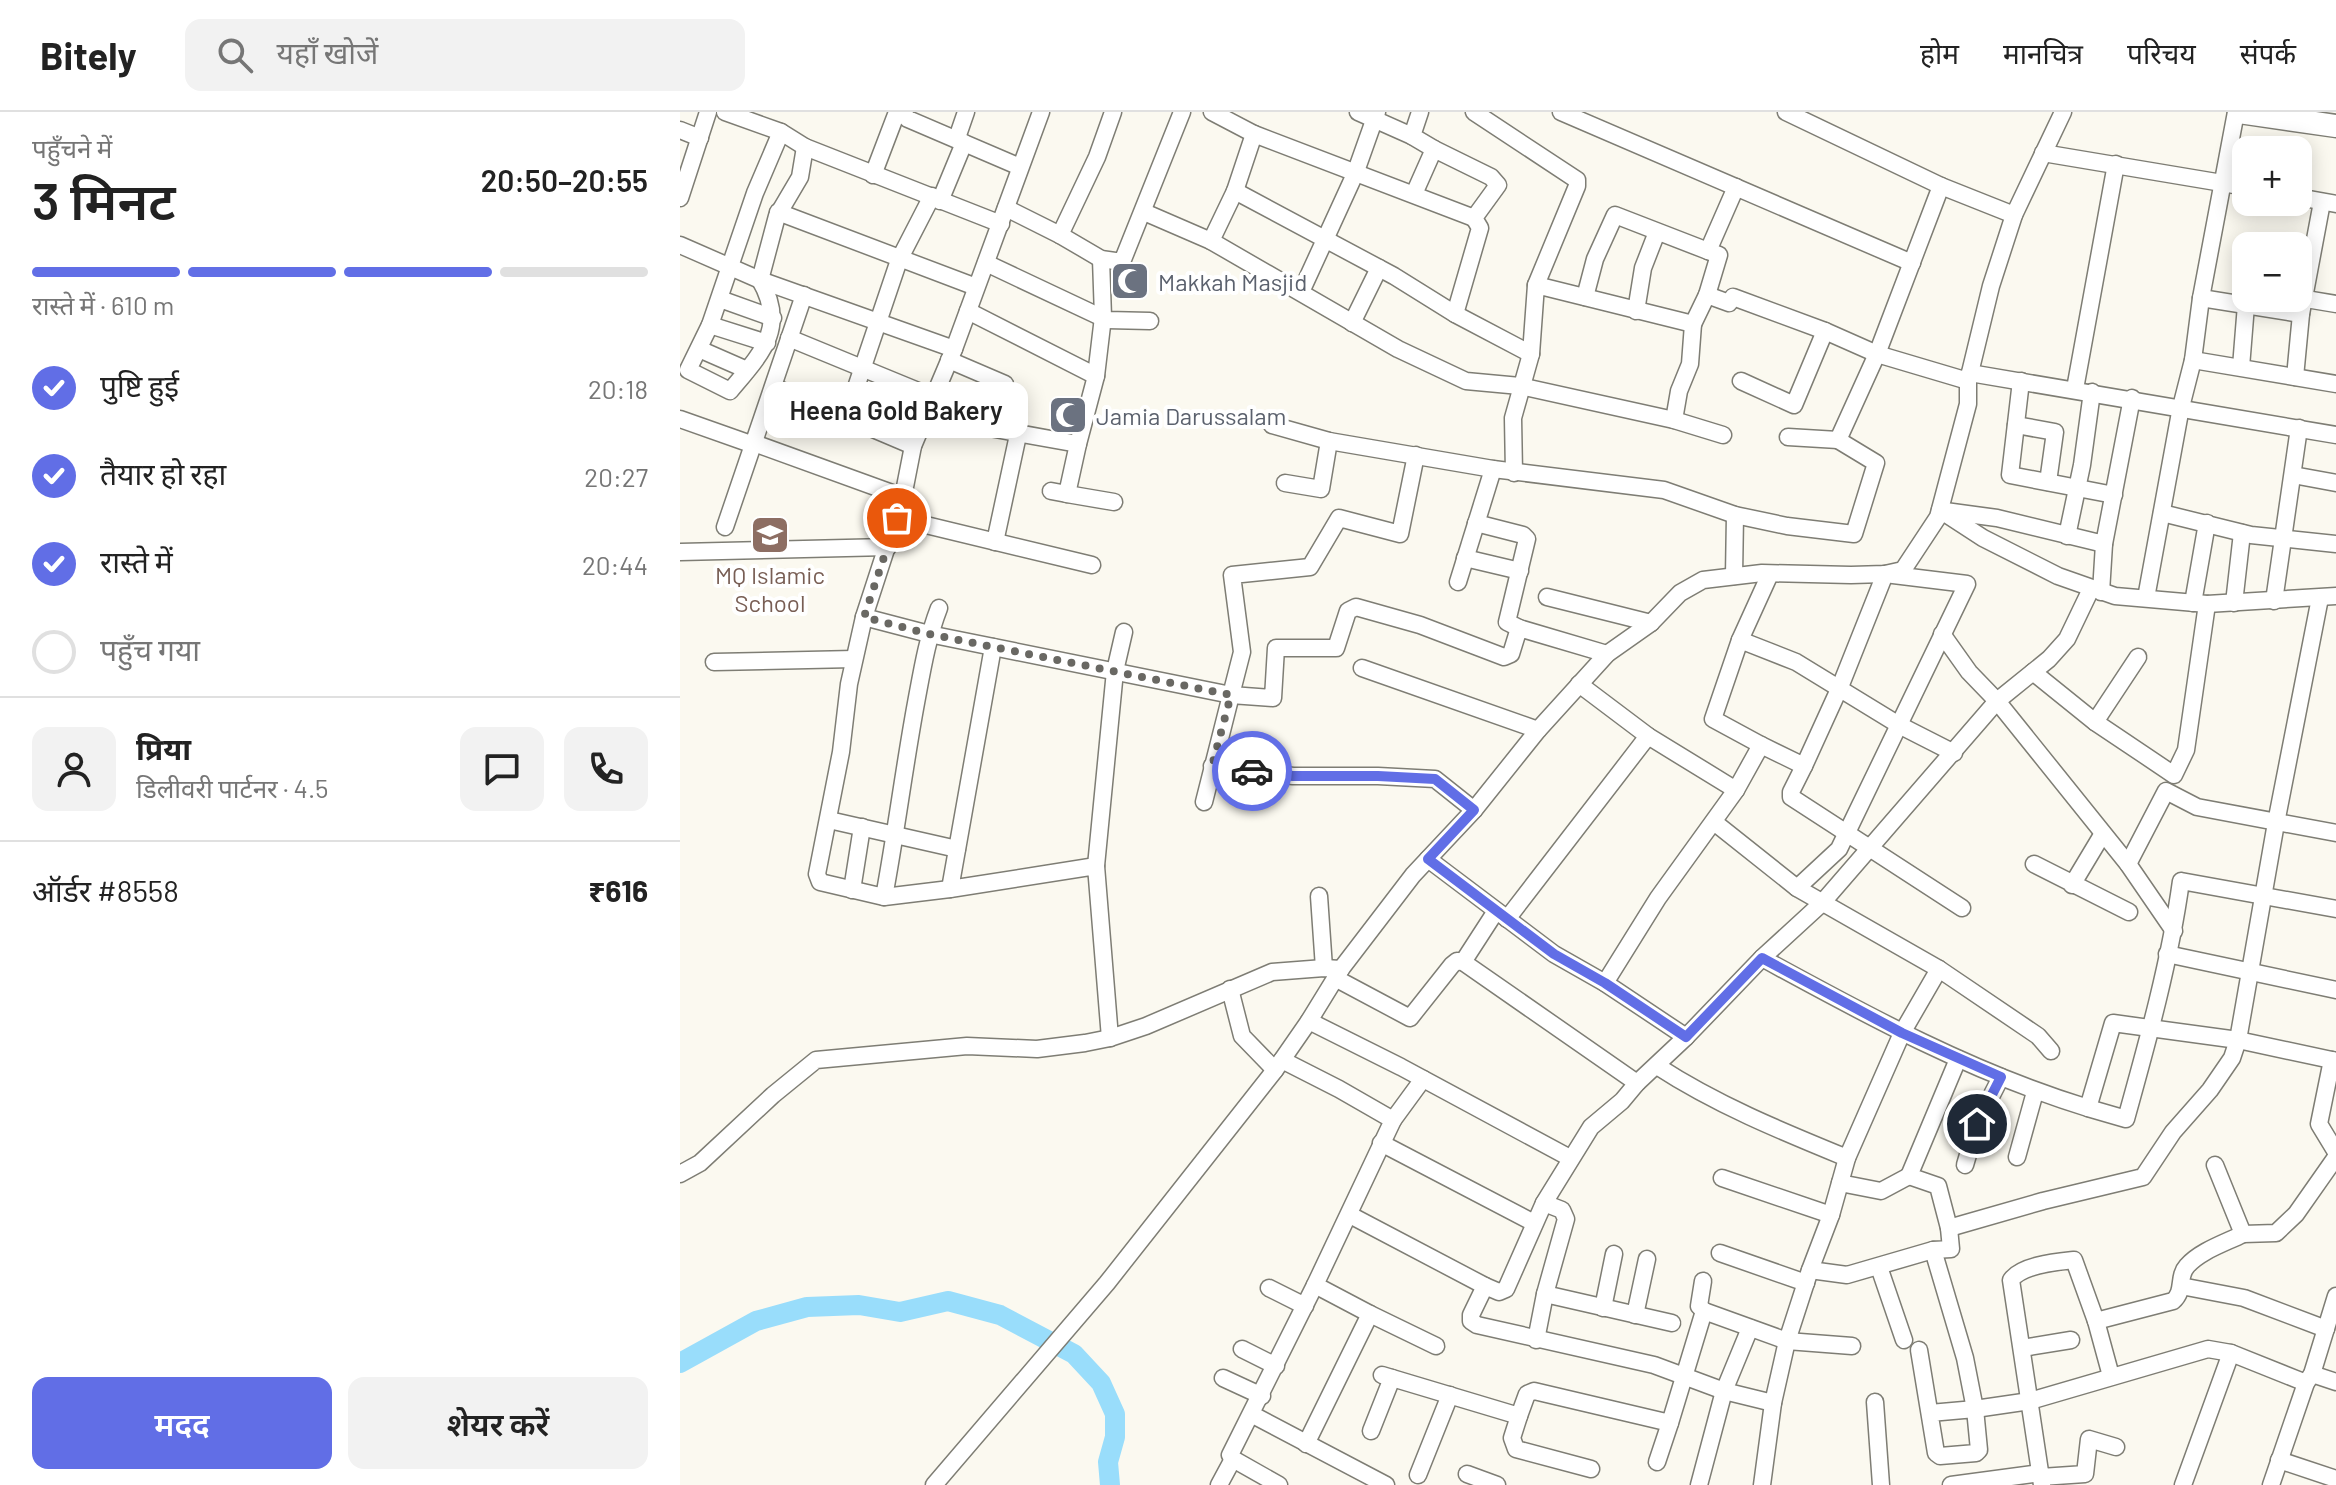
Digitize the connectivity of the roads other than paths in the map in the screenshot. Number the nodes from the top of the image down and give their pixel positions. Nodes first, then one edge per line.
1 (708, 112) edge
2 (725, 112) edge
3 (899, 112) edge
4 (966, 112) edge
5 (1041, 112) edge
6 (1113, 112) edge
7 (1182, 112) edge
8 (1212, 112) edge
9 (1358, 112) edge
10 (1420, 112) edge
11 (1474, 112) edge
12 (1561, 112) edge
13 (1786, 112) edge
14 (2063, 112) edge
15 (2238, 112) edge
16 (1376, 116) edge
17 (2325, 121) edge
18 (680, 130) edge
19 (781, 132) junction
20 (1254, 134) junction
21 (1412, 136) junction
22 (700, 138) junction
23 (961, 141) junction
24 (805, 147) junction
25 (1434, 149) junction
26 (2043, 153) junction
27 (2116, 164) junction
28 (1020, 167) junction
29 (1355, 174) junction
30 (873, 175) junction
31 (2223, 183) junction
32 (2232, 185) edge
33 (1941, 186) junction
34 (1736, 187) junction
35 (1235, 191) junction
36 (1414, 194) junction
37 (680, 198) edge
38 (936, 198) junction
39 (2329, 203) edge
40 (778, 212) junction
41 (1144, 212) junction
42 (2014, 215) junction
43 (1004, 216) junction
44 (1474, 218) junction
45 (1657, 232) junction
46 (1060, 235) junction
47 (1324, 239) junction
48 (1211, 241) junction
49 (680, 245) edge
50 (1708, 251) junction
51 (1101, 259) junction
52 (899, 260) junction
53 (986, 263) junction
54 (1912, 263) junction
55 (732, 266) junction
56 (1379, 268) junction
57 (2312, 273) edge
58 (760, 280) junction
59 (1536, 285) junction
60 (976, 287) junction
61 (1301, 292) junction
62 (804, 295) junction
63 (1707, 295) junction
64 (1585, 297) junction
65 (2201, 298) junction
66 (720, 299) junction
67 (2232, 303) edge
68 (2336, 304) edge
69 (2312, 306) edge
70 (968, 311) junction
71 (1636, 311) junction
72 (2245, 312) edge
73 (2303, 312) edge
74 (1455, 314) junction
75 (1103, 317) junction
76 (773, 318) junction
77 (880, 320) junction
78 (1150, 321) dead end
79 (1352, 323) junction
80 (1693, 324) junction
81 (710, 325) junction
82 (1825, 331) junction
83 (789, 338) junction
84 (767, 343) junction
85 (699, 349) junction
86 (952, 354) junction
87 (1531, 354) junction
88 (1877, 354) junction
89 (2193, 360) junction
90 (863, 367) junction
91 (2241, 367) junction
92 (688, 370) junction
93 (747, 370) junction
94 (1096, 376) junction
95 (1969, 377) junction
96 (2295, 377) junction
97 (1741, 381) dead end
98 (2021, 381) junction
99 (1005, 384) dead end
100 (2336, 384) edge
101 (1520, 386) junction
102 (680, 387) edge
103 (774, 387) junction
104 (2075, 389) junction
105 (2092, 392) junction
106 (935, 398) junction
107 (2132, 398) junction
108 (2181, 407) junction
109 (846, 417) junction
110 (680, 419) edge
111 (1674, 420) junction
112 (962, 423) dead end
113 (1272, 425) dead end
114 (2016, 425) junction
115 (2299, 428) junction
116 (1018, 435) junction
117 (1723, 435) dead end
118 (2336, 435) edge
119 (1788, 437) dead end
120 (1838, 440) junction
121 (1329, 441) junction
122 (754, 443) junction
123 (1078, 444) junction
124 (913, 446) junction
125 (1416, 455) junction
126 (1493, 469) junction
127 (1514, 473) junction
128 (2293, 475) junction
129 (2048, 482) junction
130 (1285, 483) dead end
131 (2336, 483) edge
132 (2077, 488) junction
133 (2114, 495) junction
134 (903, 497) junction
135 (1114, 502) dead end
136 (1940, 510) junction
137 (2162, 513) junction
138 (1735, 515) junction
139 (897, 518) junction
140 (1476, 523) junction
141 (2207, 523) junction
142 (725, 527) dead end
143 (2242, 533) junction
144 (2067, 536) junction
145 (2282, 538) junction
146 (995, 542) junction
147 (2104, 544) junction
148 (2336, 544) edge
149 (888, 547) junction
150 (680, 552) edge
151 (1465, 558) junction
152 (1092, 565) dead end
153 (1520, 571) junction
154 (1770, 574) junction
155 (1885, 574) junction
156 (1734, 576) junction
157 (1458, 582) dead end
158 (2096, 591) junction
159 (1547, 597) dead end
160 (2328, 597) edge
161 (2146, 598) junction
162 (2274, 601) junction
163 (2200, 603) junction
164 (2234, 603) junction
165 (939, 608) dead end
166 (864, 617) junction
167 (1651, 623) junction
168 (1519, 628) junction
169 (1124, 632) dead end
170 (929, 634) junction
171 (1942, 634) junction
172 (1740, 640) junction
173 (993, 647) junction
174 (1607, 654) junction
175 (2138, 657) dead end
176 (854, 659) junction
177 (714, 662) dead end
178 (1362, 668) dead end
179 (1115, 671) junction
180 (2033, 672) junction
181 (1579, 684) junction
182 (1840, 687) junction
183 (1231, 695) junction
184 (1997, 701) junction
185 (2095, 722) junction
186 (1899, 725) junction
187 (1538, 730) junction
188 (1648, 736) junction
189 (1761, 745) junction
190 (1954, 753) junction
191 (1212, 766) junction
192 (1804, 766) junction
193 (1736, 790) junction
194 (1204, 802) dead end
195 (1474, 810) junction
196 (829, 820) junction
197 (1714, 822) junction
198 (2276, 823) junction
199 (862, 827) junction
200 (1845, 832) junction
201 (2336, 833) edge
202 (896, 835) junction
203 (2102, 835) junction
204 (1871, 848) junction
205 (957, 849) junction
206 (1428, 859) junction
207 (2034, 864) dead end
208 (2128, 864) junction
209 (1096, 866) junction
210 (2072, 885) junction
211 (1797, 888) junction
212 (950, 889) junction
213 (852, 890) junction
214 (1319, 896) dead end
215 (884, 897) junction
216 (2265, 897) junction
217 (1822, 903) junction
218 (1962, 908) dead end
219 (2336, 909) edge
220 (2129, 912) dead end
221 (1502, 915) junction
222 (2174, 931) junction
223 (2167, 954) junction
224 (1762, 958) junction
225 (1463, 962) junction
226 (1939, 969) junction
227 (1333, 972) junction
228 (2252, 972) junction
229 (1605, 983) junction
230 (1230, 989) junction
231 (2336, 990) edge
232 (1309, 1021) junction
233 (2152, 1027) junction
234 (1902, 1033) junction
235 (1686, 1037) junction
236 (1110, 1038) junction
237 (2238, 1040) junction
238 (2051, 1051) dead end
239 (1958, 1059) junction
240 (2334, 1060) edge
241 (1278, 1065) junction
242 (1657, 1066) junction
243 (2001, 1077) junction
244 (1423, 1079) junction
245 (1637, 1083) junction
246 (2035, 1092) junction
247 (2088, 1108) junction
248 (1393, 1120) junction
249 (1381, 1143) junction
250 (2336, 1155) edge
251 (2017, 1157) dead end
252 (1570, 1158) junction
253 (1847, 1158) junction
254 (1965, 1165) dead end
255 (2215, 1165) dead end
256 (680, 1174) edge
257 (1909, 1176) junction
258 (1722, 1178) dead end
259 (1840, 1183) junction
260 (1544, 1203) junction
261 (1350, 1215) junction
262 (1831, 1215) junction
263 (1534, 1223) junction
264 (1949, 1228) junction
265 (2243, 1234) junction
266 (1933, 1250) junction
267 (1720, 1253) dead end
268 (1614, 1254) dead end
269 (1647, 1259) dead end
270 (1879, 1267) junction
271 (1808, 1276) junction
272 (1703, 1281) dead end
273 (1315, 1285) junction
274 (1485, 1286) junction
275 (2181, 1286) junction
276 (1269, 1288) dead end
277 (1545, 1294) junction
278 (2336, 1296) edge
279 (1305, 1306) junction
280 (1603, 1308) junction
281 (1704, 1311) junction
282 (1370, 1314) junction
283 (1635, 1315) junction
284 (2096, 1321) junction
285 (1672, 1323) dead end
286 (1750, 1328) junction
287 (2326, 1329) junction
288 (1536, 1340) junction
289 (1904, 1340) dead end
290 (2071, 1340) dead end
291 (1787, 1341) junction
292 (1436, 1346) dead end
293 (1852, 1346) dead end
294 (2022, 1348) junction
295 (1242, 1349) dead end
296 (1919, 1350) dead end
297 (2231, 1353) junction
298 (1276, 1366) junction
299 (1682, 1376) junction
300 (2111, 1376) junction
301 (1223, 1378) dead end
302 (2309, 1379) junction
303 (2336, 1382) edge
304 (1724, 1391) junction
305 (1450, 1395) junction
306 (1262, 1396) junction
307 (2030, 1401) junction
308 (1875, 1402) dead end
309 (1773, 1403) junction
310 (1975, 1409) junction
311 (1930, 1413) junction
312 (1253, 1415) junction
313 (1519, 1416) junction
314 (1670, 1423) junction
315 (1371, 1431) dead end
316 (1306, 1444) junction
317 (2116, 1447) dead end
318 (1233, 1459) junction
319 (2279, 1460) junction
320 (1657, 1462) dead end
321 (1591, 1469) dead end
322 (1467, 1474) dead end
323 (1418, 1475) dead end
324 (2041, 1478) edge
325 (2336, 1479) edge
326 (1260, 1480) edge
327 (934, 1485) edge
328 (1219, 1485) edge
329 (1279, 1485) edge
330 (1386, 1485) edge
331 (1497, 1485) edge
332 (1699, 1485) edge
333 (1762, 1485) edge
334 (1881, 1485) edge
335 (1951, 1485) edge
336 (2183, 1485) edge
337 (2271, 1485) edge

1 - 22 street
2 - 19 street
3 - 23 street
3 - 30 street
4 - 23 street
5 - 28 street
6 - 46 street
7 - 41 street
8 - 20 street
9 - 16 street
10 - 21 street
11 - 59 street
12 - 34 street
13 - 33 street
14 - 26 street
15 - 17 main road
15 - 31 street
16 - 21 street
16 - 29 street
18 - 22 street
19 - 24 street
19 - 55 street
20 - 29 street
20 - 35 street
21 - 25 street
22 - 37 street
23 - 28 street
23 - 38 street
24 - 30 street
24 - 40 street
25 - 36 street
25 - 44 street
26 - 27 street
26 - 42 street
27 - 31 street
27 - 104 street
28 - 43 street
29 - 36 street
29 - 47 street
30 - 38 street
31 - 32 street
31 - 65 street
33 - 42 street
33 - 54 street
34 - 50 street
34 - 54 street
35 - 47 street
35 - 48 street
36 - 44 street
38 - 43 street
38 - 52 street
39 - 57 street
40 - 52 street
40 - 58 street
41 - 48 street
41 - 51 street
42 - 95 street
43 - 46 street
43 - 53 street
44 - 74 street
45 - 50 street
45 - 64 street
45 - 71 street
46 - 51 street
47 - 56 street
47 - 61 street
48 - 61 street
49 - 55 street
50 - 63 street
51 - 75 street
52 - 60 street
52 - 77 street
53 - 60 street
53 - 75 street
54 - 88 street
55 - 58 street
55 - 66 street
56 - 74 street
56 - 79 street
58 - 62 street
58 - 76 street
59 - 64 street
59 - 87 street
60 - 70 street
61 - 79 street
62 - 77 street
62 - 83 street
63 - 80 street
63 - 82 street
64 - 71 street
65 - 67 street
65 - 89 street
66 - 76 street
66 - 81 street
68 - 69 street
70 - 86 street
70 - 94 street
71 - 80 street
72 - 91 street
73 - 96 street
74 - 87 street
75 - 78 street
75 - 94 street
76 - 84 street
77 - 86 street
77 - 90 street
79 - 101 street
80 - 111 street
81 - 84 street
81 - 85 street
82 - 88 street
82 - 97 street
83 - 90 street
83 - 103 street
84 - 93 street
85 - 92 street
85 - 93 street
86 - 99 street
86 - 106 street
87 - 101 street
88 - 95 street
88 - 120 street
89 - 91 street
89 - 108 street
90 - 106 street
90 - 109 street
91 - 96 street
92 - 93 street
92 - 102 street
94 - 123 street
95 - 98 street
95 - 136 street
96 - 100 street
98 - 104 street
98 - 114 street
101 - 111 street
101 - 127 street
103 - 109 street
103 - 122 street
104 - 105 street
105 - 107 street
105 - 132 street
106 - 124 street
107 - 108 street
107 - 133 street
108 - 115 street
108 - 137 street
109 - 124 street
110 - 122 street
111 - 117 street
112 - 116 street
113 - 121 street
114 - 129 street
114 - 129 street
115 - 118 street
115 - 128 street
116 - 123 street
116 - 146 street
119 - 120 street
120 - 138 street
121 - 125 street
121 - 130 street
122 - 134 street
122 - 142 street
123 - 135 street
124 - 134 street
125 - 126 street
125 - 183 street
126 - 127 street
126 - 140 street
127 - 138 street
128 - 131 street
128 - 145 street
129 - 132 street
132 - 133 street
132 - 144 street
133 - 147 street
134 - 139 street
136 - 144 street
136 - 155 street
136 - 158 street
137 - 141 street
137 - 161 street
138 - 156 street
139 - 146 street
139 - 149 street
140 - 151 street
140 - 153 street
141 - 143 street
141 - 163 street
143 - 145 street
143 - 164 street
144 - 147 street
145 - 148 street
145 - 162 street
146 - 152 street
147 - 158 street
149 - 150 street
149 - 166 street
151 - 153 street
151 - 157 street
153 - 168 street
154 - 155 street
154 - 156 street
154 - 172 street
155 - 171 street
155 - 182 street
156 - 167 street
158 - 161 street
158 - 180 street
159 - 167 street
160 - 162 street
160 - 198 street
161 - 163 street
162 - 164 street
163 - 164 street
163 - 185 street
165 - 170 street
166 - 170 street
166 - 176 street
167 - 174 street
168 - 174 street
168 - 183 street
169 - 179 street
170 - 173 street
170 - 202 street
171 - 184 street
171 - 186 street
172 - 182 street
172 - 189 street
173 - 179 street
173 - 205 street
174 - 181 street
175 - 185 street
176 - 177 street
176 - 196 street
178 - 187 street
179 - 183 street
179 - 209 street
180 - 184 street
180 - 185 street
181 - 187 street
181 - 188 street
182 - 186 street
182 - 192 street
183 - 191 street
184 - 190 street
184 - 203 street
186 - 190 street
186 - 200 street
187 - 195 street
188 - 193 street
188 - 221 street
189 - 192 street
189 - 193 street
190 - 204 street
191 - 194 street
191 - 195 street
192 - 200 street
193 - 197 street
195 - 206 street
196 - 199 street
196 - 213 street
197 - 211 street
197 - 229 street
198 - 201 street
198 - 208 street
198 - 216 street
199 - 202 street
199 - 213 street
200 - 204 street
200 - 211 street
202 - 205 street
202 - 215 street
203 - 208 street
203 - 210 street
204 - 217 street
204 - 218 street
205 - 212 street
206 - 221 street
206 - 227 street
207 - 210 street
208 - 222 street
209 - 212 street
209 - 236 street
210 - 220 street
211 - 217 street
212 - 215 street
213 - 215 street
214 - 227 street
216 - 219 street
216 - 222 street
216 - 228 street
217 - 224 street
217 - 226 street
221 - 225 street
221 - 229 street
222 - 223 street
223 - 228 street
223 - 233 street
224 - 234 street
224 - 235 street
225 - 227 street
225 - 245 street
226 - 234 street
226 - 238 street
227 - 230 street
227 - 232 street
228 - 231 street
228 - 237 street
229 - 235 street
230 - 236 street
230 - 241 street
232 - 241 street
232 - 244 street
233 - 237 street
233 - 247 street
233 - 247 street
234 - 239 street
234 - 253 street
235 - 242 street
236 - 256 street
237 - 240 street
237 - 264 street
239 - 243 street
239 - 257 street
240 - 250 street
241 - 248 street
241 - 327 street
242 - 245 street
242 - 253 street
243 - 246 street
243 - 254 street
244 - 248 street
244 - 252 street
245 - 252 street
246 - 247 street
246 - 251 street
248 - 249 street
249 - 261 street
249 - 263 street
250 - 265 street
252 - 260 street
253 - 259 street
255 - 265 street
257 - 259 street
257 - 264 street
258 - 262 street
259 - 262 street
260 - 263 street
260 - 277 street
261 - 273 street
261 - 274 street
262 - 271 street
263 - 274 street
264 - 266 street
265 - 275 street
266 - 270 street
266 - 310 street
267 - 271 street
268 - 280 street
269 - 283 street
270 - 271 street
270 - 289 street
271 - 291 street
272 - 281 street
273 - 279 street
273 - 282 street
274 - 288 street
275 - 284 street
275 - 287 street
276 - 279 street
277 - 280 street
277 - 288 street
278 - 287 street
279 - 298 street
280 - 283 street
281 - 286 street
281 - 299 street
282 - 292 street
282 - 316 street
283 - 285 street
284 - 294 street
284 - 300 street
286 - 291 street
286 - 304 street
287 - 302 street
288 - 299 street
290 - 294 street
291 - 293 street
291 - 309 street
294 - 307 street
295 - 298 street
296 - 311 street
297 - 300 street
297 - 302 street
297 - 336 street
298 - 306 street
299 - 304 street
299 - 314 street
300 - 307 street
301 - 306 street
302 - 303 street
302 - 319 street
304 - 309 street
304 - 332 street
305 - 313 street
305 - 315 street
305 - 323 street
306 - 312 street
307 - 310 street
307 - 324 street
308 - 334 street
309 - 333 street
310 - 311 street
310 - 311 street
312 - 316 street
312 - 318 street
313 - 314 street
313 - 321 street
314 - 320 street
316 - 330 street
317 - 324 street
318 - 326 street
318 - 328 street
319 - 325 street
319 - 337 street
322 - 331 street
324 - 335 street
326 - 329 street

